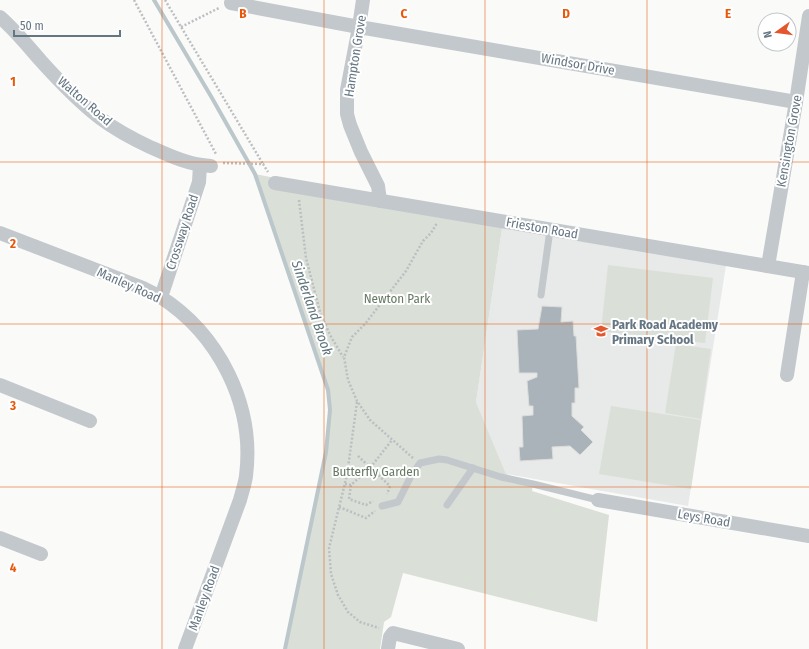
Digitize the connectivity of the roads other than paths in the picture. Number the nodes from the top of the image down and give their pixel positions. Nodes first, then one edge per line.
1 (363, 0) edge
2 (231, 3) road end
3 (809, 16) edge
4 (0, 17) edge
5 (359, 27) junction
6 (796, 102) junction
7 (211, 165) joint
8 (275, 183) dead end
9 (380, 201) junction
10 (550, 230) junction
11 (0, 234) edge
12 (768, 266) junction
13 (806, 273) edge
14 (541, 295) dead end
15 (158, 296) junction
16 (787, 375) dead end
17 (0, 385) edge
18 (90, 421) dead end
19 (474, 468) junction
20 (598, 500) joint
21 (447, 505) dead end
22 (382, 506) road end
23 (809, 536) edge
24 (0, 538) edge
25 (41, 554) dead end
26 (185, 649) edge
27 (388, 649) edge
28 (458, 649) edge

1 - 5 street, Hampton Grove
2 - 5 street, Windsor Drive
3 - 6 street, Kensington Grove
4 - 7 street, Walton Road
5 - 6 street, Windsor Drive
5 - 9 street, Hampton Grove
6 - 12 street, Kensington Grove
7 - 15 street, Crossway Road
8 - 9 street, Frieston Road
9 - 10 street, Frieston Road
10 - 12 street, Frieston Road
10 - 14 lane
11 - 15 street, Manley Road
12 - 13 street, Frieston Road
13 - 16 street
15 - 26 street, Manley Road
17 - 18 street
19 - 20 lane
19 - 21 lane
19 - 22 lane
20 - 23 street, Leys Road
24 - 25 street
27 - 28 street

